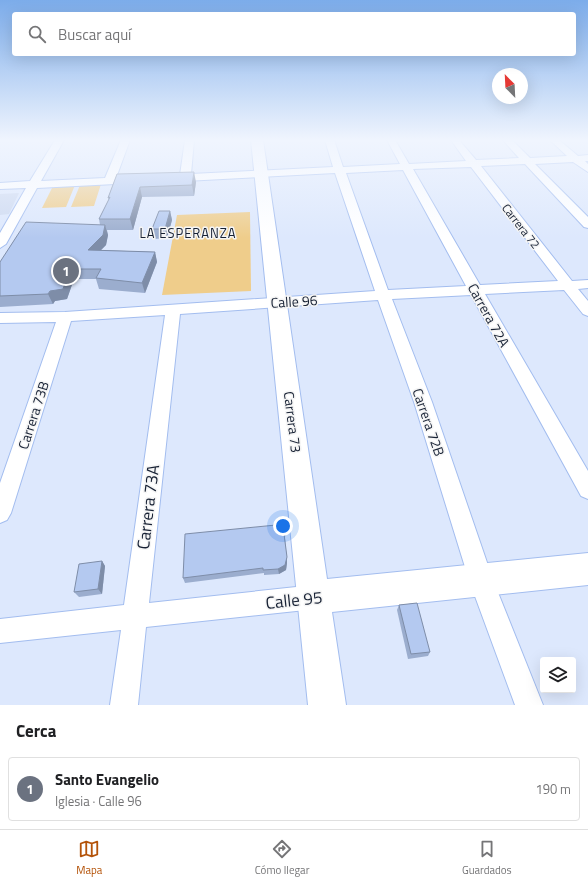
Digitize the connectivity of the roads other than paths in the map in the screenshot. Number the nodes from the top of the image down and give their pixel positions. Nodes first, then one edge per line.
1 (39, 173) edge
2 (112, 173) edge
3 (185, 173) edge
4 (262, 173) joint
5 (341, 173) edge
6 (409, 173) edge
7 (481, 173) edge
8 (539, 173) edge
9 (184, 178) junction
10 (147, 179) edge
11 (162, 179) edge
12 (109, 181) junction
13 (32, 184) junction
14 (0, 186) edge
15 (588, 224) edge
16 (0, 244) edge
17 (588, 284) edge
18 (567, 285) junction
19 (475, 291) junction
20 (383, 295) junction
21 (278, 302) junction
22 (173, 310) junction
23 (588, 311) edge
24 (65, 316) junction
25 (0, 318) edge
26 (588, 490) edge
27 (0, 513) edge
28 (588, 569) edge
29 (481, 580) junction
30 (315, 597) junction
31 (135, 617) junction
32 (0, 630) edge
33 (124, 705) edge
34 (327, 705) edge
35 (529, 705) edge

1 - 13 street
2 - 12 street
3 - 9 street
4 - 9 street
4 - 21 street, Carrera 73
5 - 20 street, Carrera 72B
6 - 19 street, Carrera 72A
7 - 18 street, Carrera 72
8 - 15 street
9 - 11 street
10 - 12 street
12 - 13 street
13 - 14 street
13 - 16 street
17 - 18 street, Calle 96
18 - 19 street, Calle 96
18 - 23 street, Carrera 72
19 - 20 street, Calle 96
19 - 26 street, Carrera 72A
20 - 21 street, Calle 96
20 - 29 street, Carrera 72B
21 - 22 street, Calle 96
21 - 30 street, Carrera 73
22 - 24 street, Calle 96
22 - 31 street, Carrera 73A
24 - 25 street, Calle 96
24 - 27 street, Carrera 73B
28 - 29 street, Calle 95
29 - 30 street, Calle 95
29 - 35 street, Carrera 72B
30 - 31 street, Calle 95
30 - 34 street, Carrera 73
31 - 32 street, Calle 95
31 - 33 street, Carrera 73A

